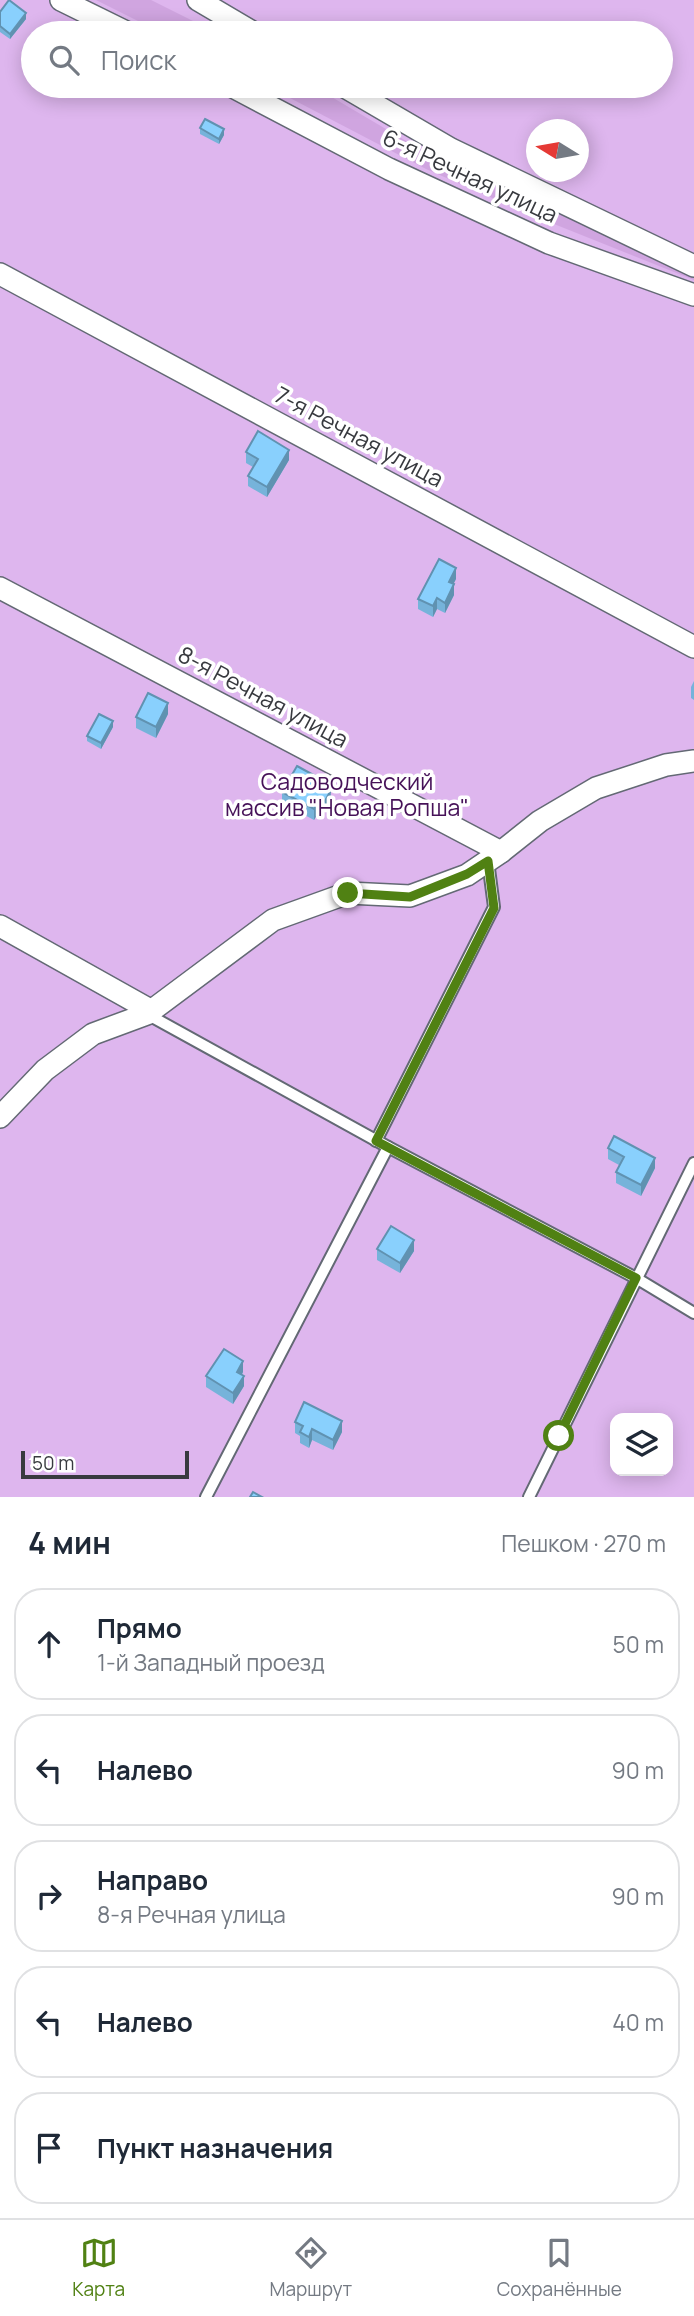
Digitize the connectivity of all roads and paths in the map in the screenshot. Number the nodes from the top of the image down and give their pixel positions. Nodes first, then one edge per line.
1 (61, 0) edge
2 (198, 0) edge
3 (104, 21) edge
4 (234, 21) edge
5 (254, 98) edge
6 (364, 98) edge
7 (694, 266) edge
8 (0, 274) edge
9 (694, 295) edge
10 (0, 588) edge
11 (694, 647) edge
12 (694, 761) edge
13 (494, 857) junction
14 (0, 926) edge
15 (148, 1012) junction
16 (0, 1117) edge
17 (376, 1141) junction
18 (388, 1147) junction
19 (694, 1163) edge
20 (636, 1278) junction
21 (694, 1313) edge
22 (206, 1497) edge
23 (529, 1497) edge

1 - 3 street
2 - 4 street
5 - 9 street, 6-я Речная улица
6 - 7 street, 6-я Речная улица
8 - 11 street, 7-я Речная улица
10 - 13 street, 8-я Речная улица
12 - 13 street
13 - 15 street
13 - 17 lane
14 - 15 street
15 - 16 street
15 - 17 lane
17 - 18 lane
18 - 20 lane
18 - 22 lane
19 - 20 lane
20 - 21 lane
20 - 23 lane

